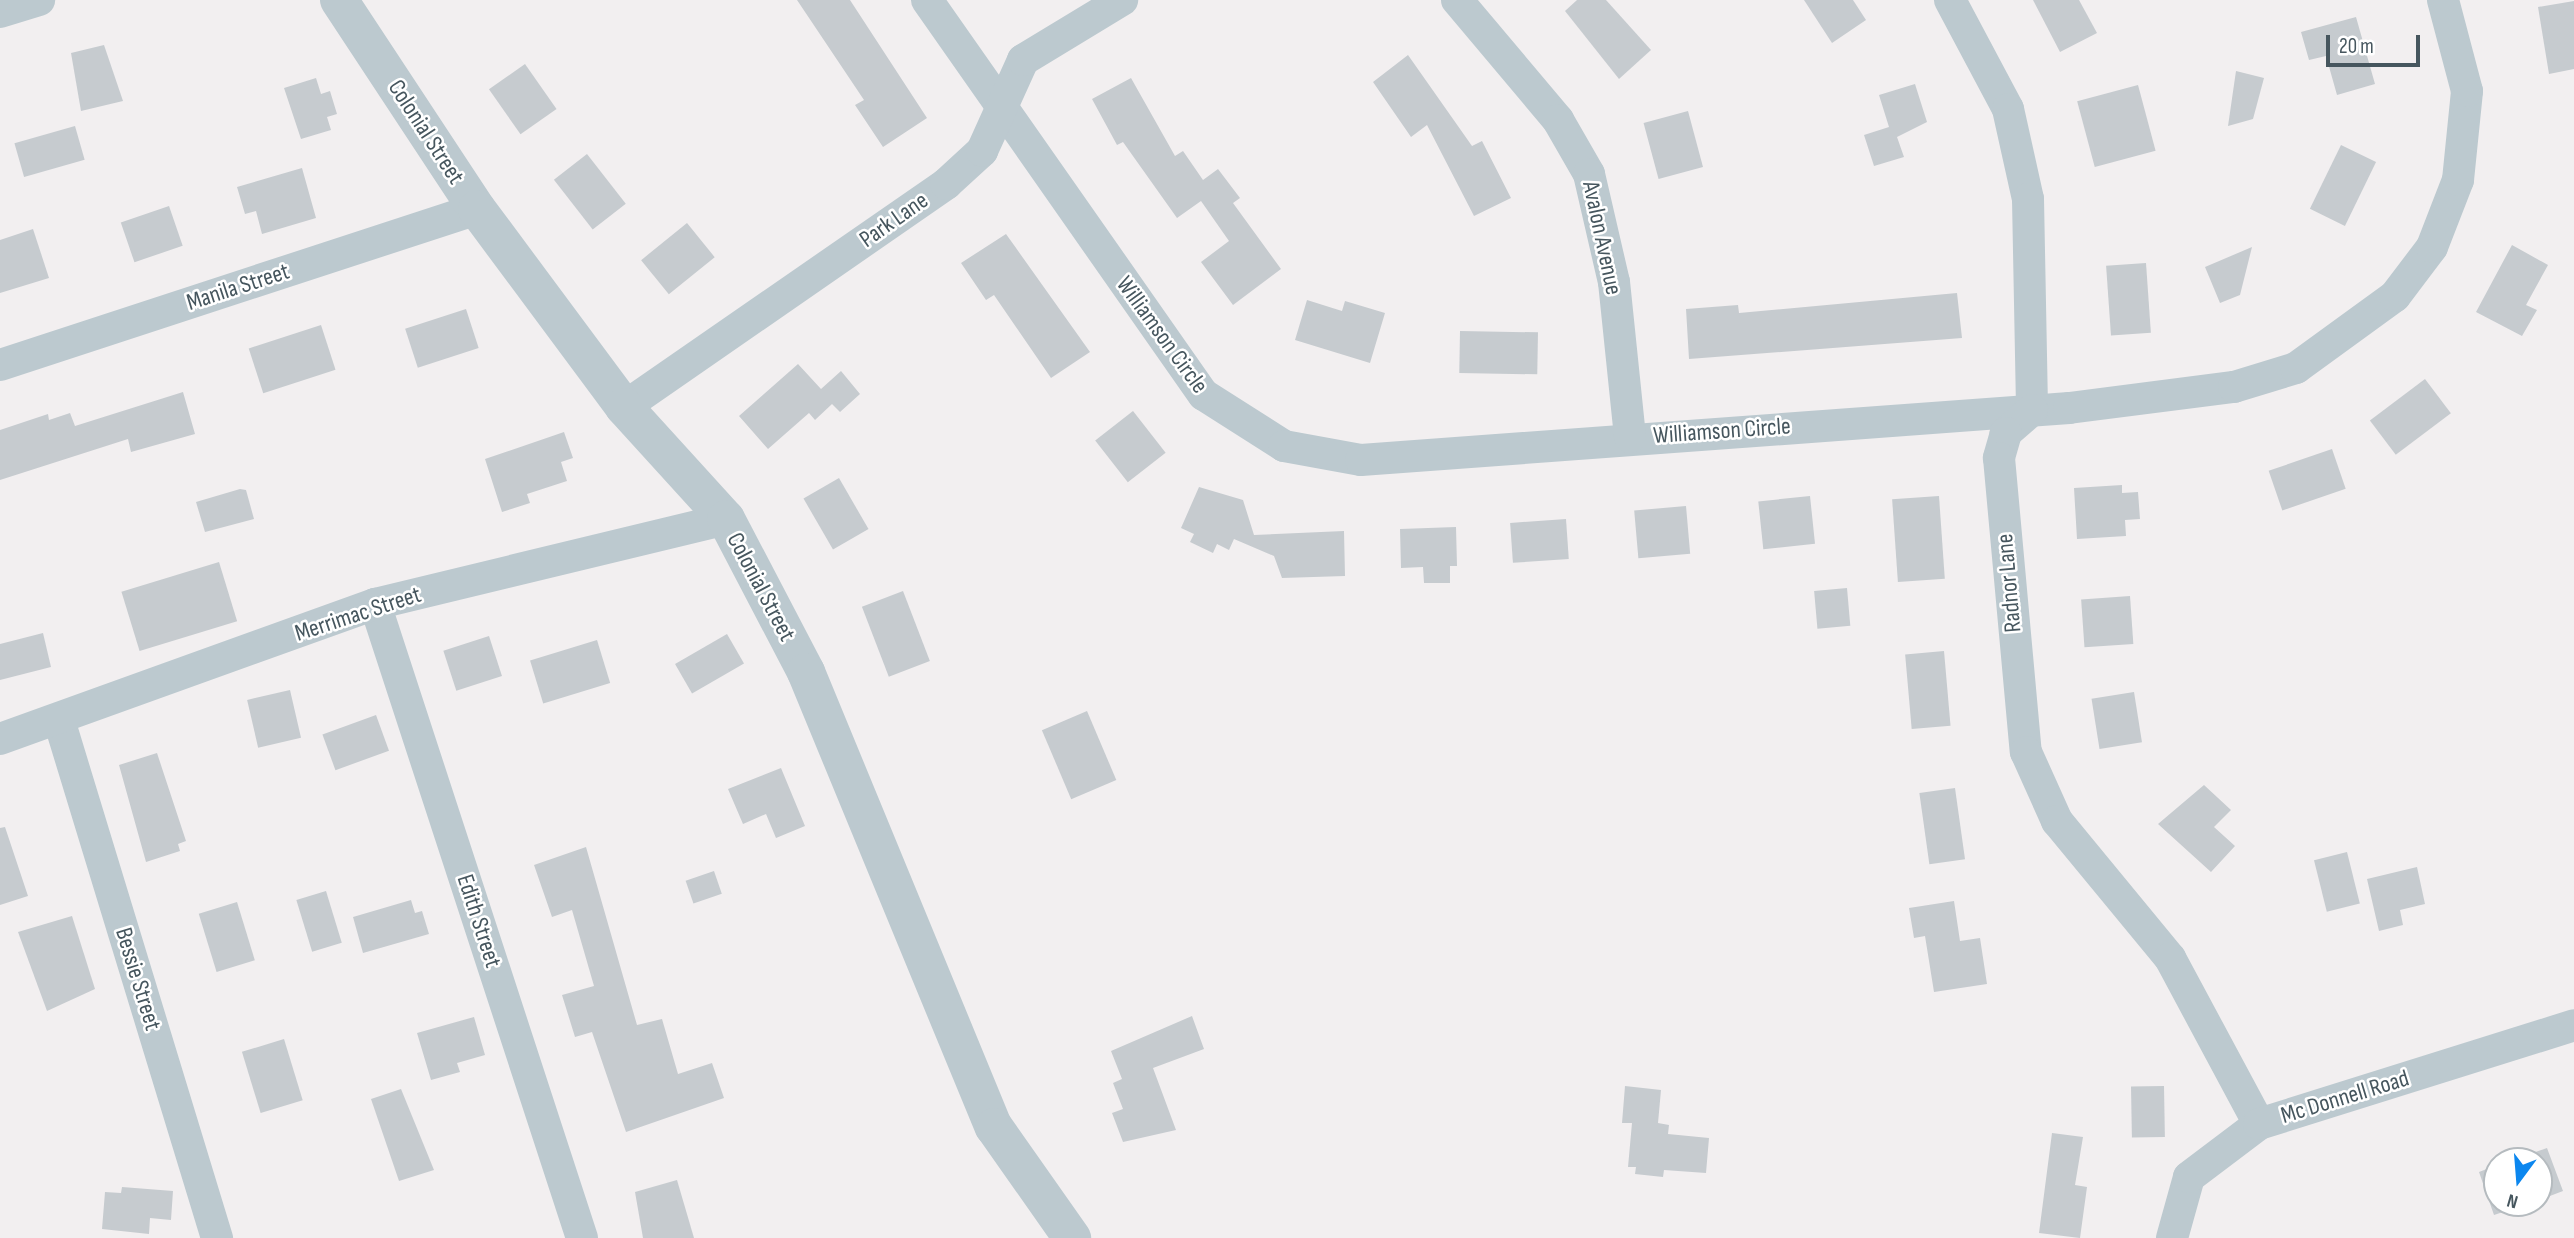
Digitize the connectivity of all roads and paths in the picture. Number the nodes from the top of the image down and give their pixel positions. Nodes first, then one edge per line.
1 (38, 0) edge
2 (339, 0) edge
3 (927, 0) edge
4 (1122, 0) edge
5 (1457, 0) edge
6 (1950, 0) edge
7 (2443, 0) edge
8 (0, 12) edge
9 (1001, 109) junction
10 (477, 209) junction
11 (0, 365) edge
12 (624, 407) junction
13 (2032, 410) junction
14 (1630, 437) junction
15 (726, 519) junction
16 (376, 604) junction
17 (59, 720) junction
18 (0, 739) edge
19 (2574, 1025) edge
20 (2259, 1124) junction
21 (217, 1238) edge
22 (582, 1238) edge
23 (1072, 1238) edge
24 (2172, 1238) edge

1 - 8 street
2 - 10 street, Colonial Street
3 - 9 street, Williamson Circle
4 - 9 street, Park Lane
5 - 14 street, Avalon Avenue
6 - 13 street
7 - 13 street, Williamson Circle
9 - 12 street, Park Lane
9 - 14 street, Williamson Circle
10 - 11 street, Manila Street
10 - 12 street, Colonial Street
12 - 15 street, Colonial Street
13 - 14 street, Williamson Circle
13 - 20 street, Radnor Lane
15 - 16 street, Merrimac Street
15 - 23 street, Colonial Street
16 - 17 street, Merrimac Street
16 - 22 street, Edith Street
17 - 18 street, Merrimac Street
17 - 21 street, Bessie Street
19 - 20 street, Mc Donnell Road
20 - 24 street, Mc Donnell Road

